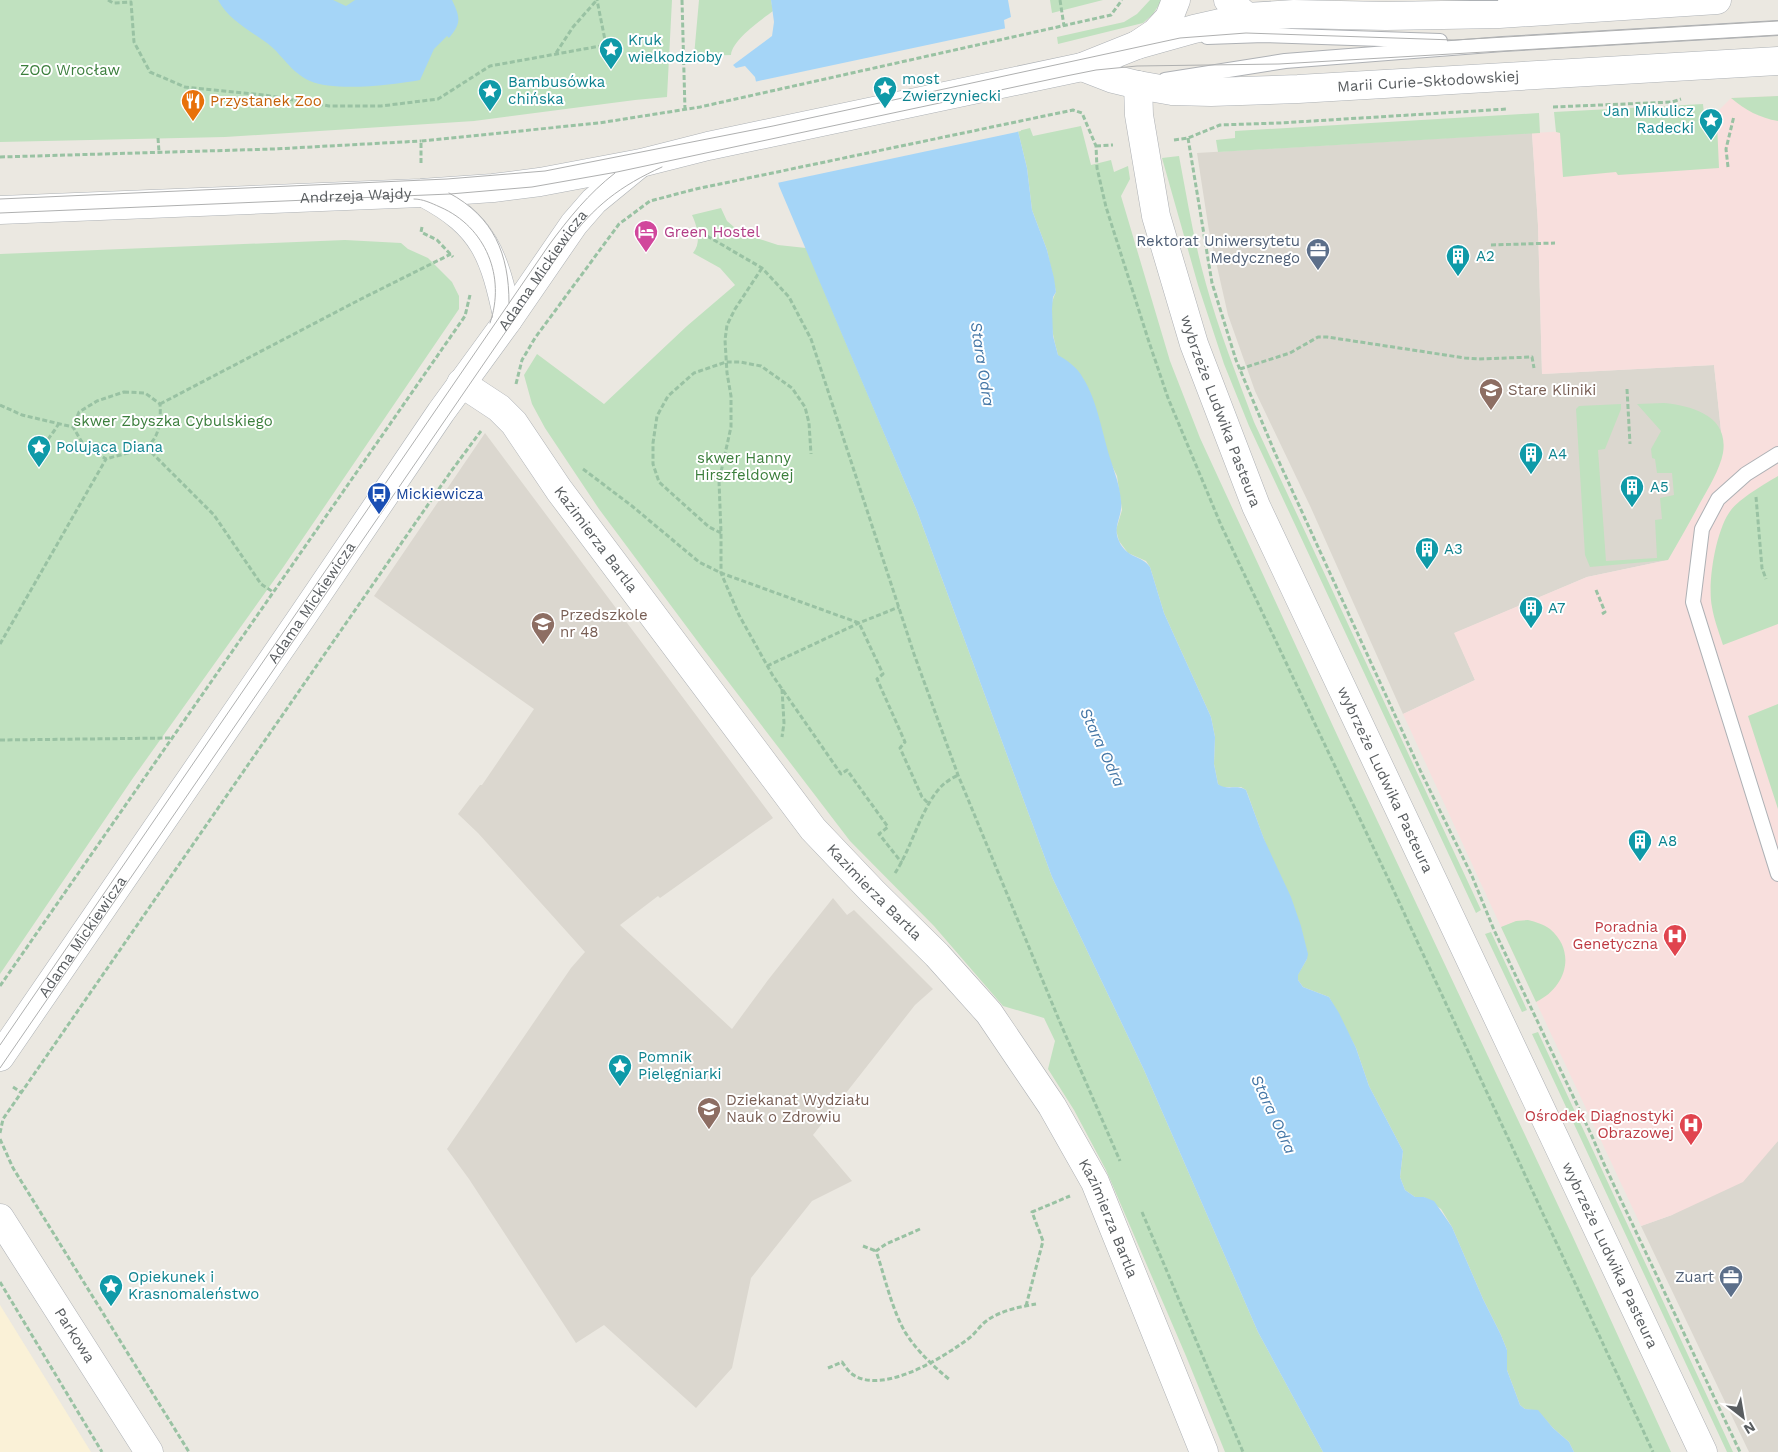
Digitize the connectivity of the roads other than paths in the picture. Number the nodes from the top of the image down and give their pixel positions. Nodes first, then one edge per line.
1 (1176, 0) edge
2 (1717, 0) edge
3 (1238, 9) edge
4 (1778, 28) edge
5 (1503, 44) junction
6 (1137, 45) junction
7 (1778, 61) edge
8 (1073, 68) junction
9 (1138, 85) junction
10 (641, 163) junction
11 (424, 193) junction
12 (0, 210) edge
13 (508, 320) junction
14 (461, 383) junction
15 (1778, 454) edge
16 (1778, 874) edge
17 (0, 1057) edge
18 (0, 1218) edge
19 (150, 1452) edge
20 (1204, 1452) edge
21 (1703, 1452) edge

1 - 6 main road
2 - 3 main road
3 - 6 main road
4 - 5 lane
5 - 6 lane
5 - 9 lane
6 - 8 main road
7 - 9 main road, Marii Curie-Skłodowskiej
8 - 9 main road, Marii Curie-Skłodowskiej
8 - 10 main road, Andrzeja Wajdy
9 - 21 main road, wybrzeże Ludwika Pasteura
10 - 11 main road, Andrzeja Wajdy
10 - 13 main road, Adama Mickiewicza
11 - 12 main road, Andrzeja Wajdy
11 - 13 main road
13 - 14 main road, Adama Mickiewicza
14 - 17 main road, Adama Mickiewicza
14 - 20 main road, Kazimierza Bartla
15 - 16 lane
18 - 19 main road, Parkowa

